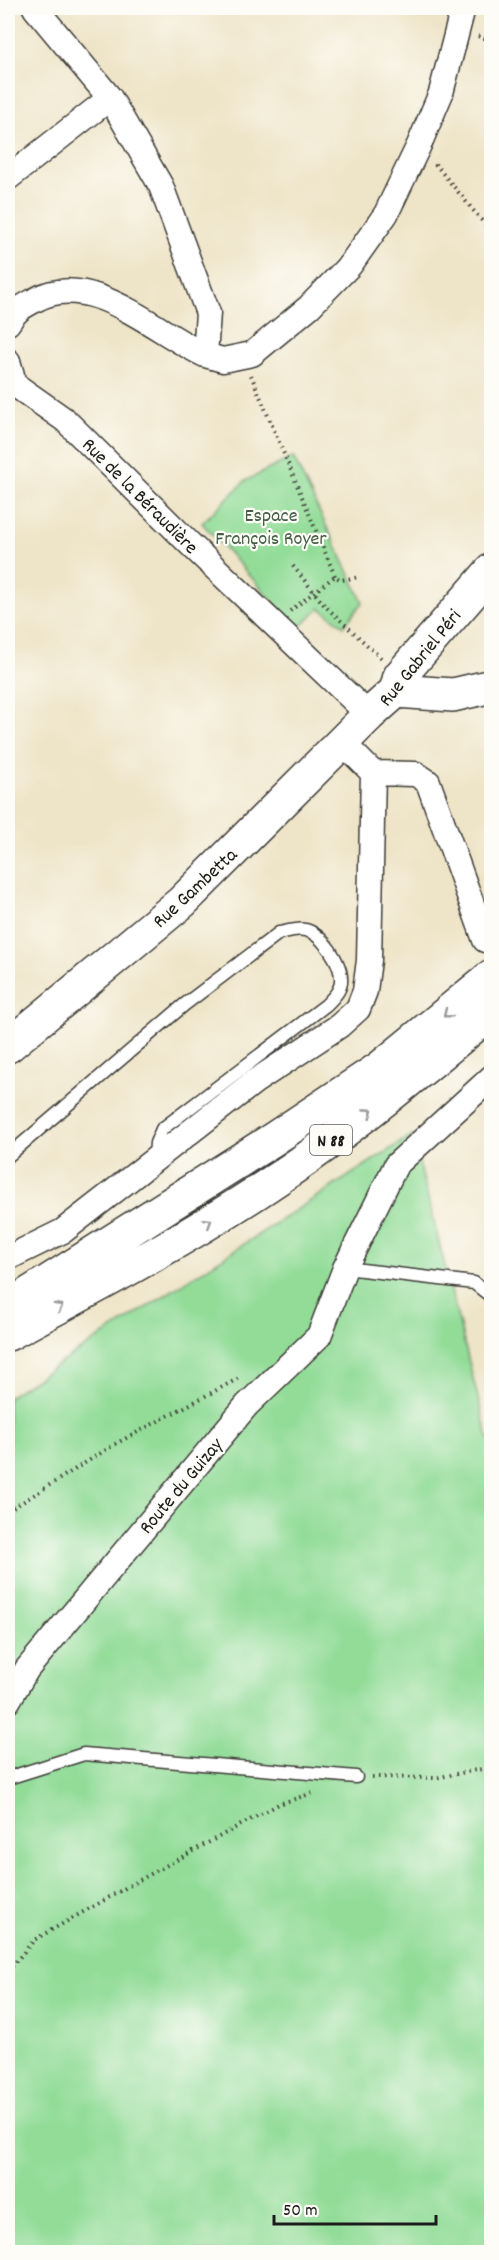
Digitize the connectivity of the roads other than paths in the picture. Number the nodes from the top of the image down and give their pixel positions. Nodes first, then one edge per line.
1 (35, 8) edge
2 (463, 8) edge
3 (110, 98) junction
4 (9, 174) edge
5 (8, 323) edge
6 (205, 355) junction
7 (8, 377) edge
8 (488, 584) edge
9 (398, 684) junction
10 (490, 692) edge
11 (369, 715) junction
12 (343, 743) junction
13 (373, 773) junction
14 (485, 940) dead end
15 (492, 976) edge
16 (492, 1011) edge
17 (8, 1046) edge
18 (492, 1077) edge
19 (272, 1140) junction
20 (8, 1156) edge
21 (155, 1158) junction
22 (8, 1258) edge
23 (345, 1268) junction
24 (8, 1282) edge
25 (492, 1297) edge
26 (8, 1307) edge
27 (8, 1335) edge
28 (8, 1701) edge
29 (356, 1777) road end
30 (8, 1778) edge

1 - 3 street
2 - 6 street
3 - 4 street
3 - 6 street
5 - 6 street
7 - 11 street, Rue de la Béraudière
8 - 9 main road, Rue Gabriel Péri
9 - 10 main road
9 - 11 main road, Rue Gabriel Péri
11 - 12 main road, Rue Gambetta
12 - 13 street
12 - 17 main road, Rue Gambetta
13 - 14 street
13 - 21 street
15 -> 19 main road, N 88
27 -> 16 main road, N 88
18 - 23 street, Route du Guizay
19 - 24 main road
19 - 26 main road, N 88
20 - 21 lane
21 - 22 street
23 - 25 lane
23 - 28 street, Route du Guizay
29 - 30 lane

